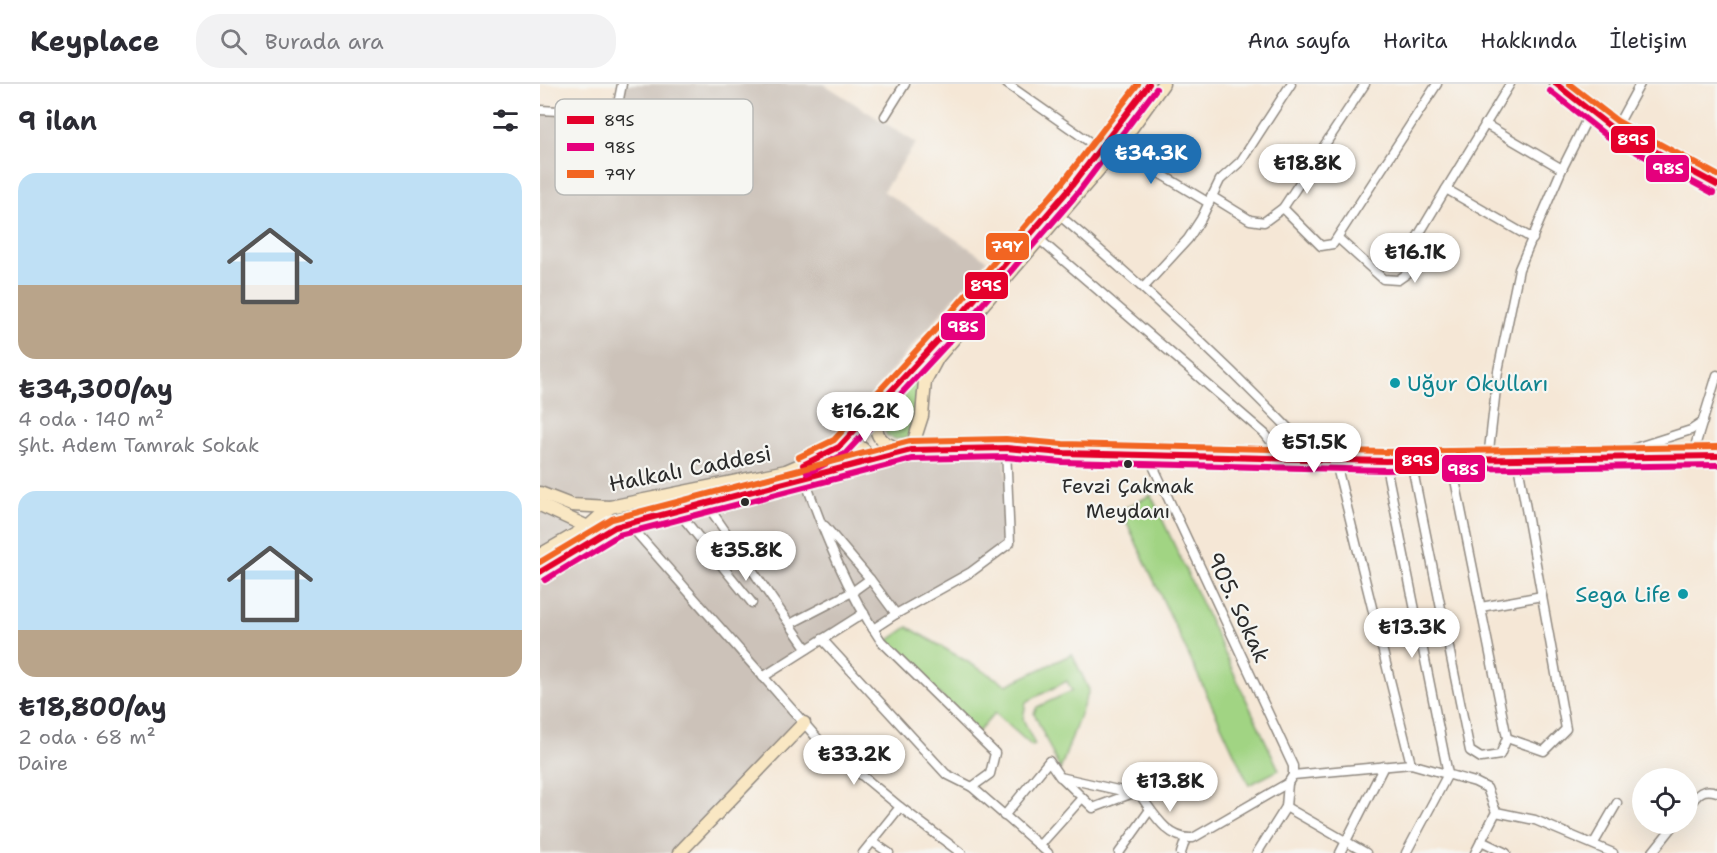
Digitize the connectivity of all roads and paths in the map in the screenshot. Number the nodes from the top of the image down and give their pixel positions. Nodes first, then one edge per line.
1 (622, 84) edge
2 (905, 84) edge
3 (1007, 84) edge
4 (1149, 84) edge
5 (1163, 84) edge
6 (1365, 84) edge
7 (1437, 84) edge
8 (1510, 84) edge
9 (1556, 84) edge
10 (1640, 84) edge
11 (1288, 85) edge
12 (618, 99) edge
13 (540, 110) edge
14 (555, 111) edge
15 (1590, 113) junction
16 (885, 116) dead end
17 (1485, 124) junction
18 (1616, 128) junction
19 (1108, 146) junction
20 (1562, 169) junction
21 (1717, 185) edge
22 (1446, 189) junction
23 (1210, 200) junction
24 (1283, 208) junction
25 (1060, 216) junction
26 (1338, 237) junction
27 (1040, 240) junction
28 (1533, 240) junction
29 (1144, 287) junction
30 (1717, 375) edge
31 (883, 401) junction
32 (1702, 422) junction
33 (839, 447) junction
34 (1006, 448) junction
35 (911, 450) junction
36 (1148, 455) junction
37 (1692, 456) junction
38 (1717, 456) edge
39 (1284, 458) junction
40 (1607, 458) junction
41 (1318, 459) junction
42 (1335, 459) junction
43 (1488, 459) junction
44 (1517, 459) junction
45 (1385, 460) junction
46 (1451, 460) junction
47 (1412, 461) junction
48 (863, 462) junction
49 (804, 477) junction
50 (540, 493) edge
51 (705, 502) junction
52 (540, 505) edge
53 (610, 507) junction
54 (676, 509) junction
55 (562, 515) junction
56 (819, 519) junction
57 (628, 523) junction
58 (588, 527) junction
59 (615, 527) junction
60 (571, 536) junction
61 (540, 555) edge
62 (540, 572) edge
63 (870, 579) junction
64 (852, 592) junction
65 (1542, 596) junction
66 (752, 603) dead end
67 (1481, 607) junction
68 (864, 613) junction
69 (896, 614) junction
70 (792, 623) junction
71 (873, 629) junction
72 (822, 639) junction
73 (807, 649) junction
74 (763, 677) junction
75 (804, 723) junction
76 (1507, 738) junction
77 (1411, 764) junction
78 (1384, 766) junction
79 (1448, 774) junction
80 (1062, 777) junction
81 (1291, 779) junction
82 (972, 788) junction
83 (1717, 792) edge
84 (1135, 793) junction
85 (1698, 794) edge
86 (1082, 798) junction
87 (1617, 803) dead end
88 (900, 807) junction
89 (1286, 807) junction
90 (1149, 811) junction
91 (1496, 812) junction
92 (1004, 816) junction
93 (1667, 834) edge
94 (1186, 838) junction
95 (1481, 841) junction
96 (873, 842) junction
97 (1346, 842) junction
98 (1594, 843) junction
99 (1039, 846) junction
100 (679, 853) edge
101 (863, 853) edge
102 (889, 853) edge
103 (961, 853) edge
104 (1048, 853) edge
105 (1119, 853) edge
106 (1181, 853) edge
107 (1257, 853) edge
108 (1340, 853) edge
109 (1366, 853) edge
110 (1406, 853) edge
111 (1475, 853) edge
112 (1506, 853) edge
113 (1613, 853) edge
114 (1652, 853) edge

1 - 12 street
2 - 16 street
3 - 19 street
4 - 19 main road
5 - 19 main road
6 - 24 street
7 - 26 street
8 - 17 street
9 - 15 main road
10 - 18 street
11 - 23 street
13 - 14 street
15 - 18 main road
15 - 20 street
17 - 20 street
17 - 22 street
18 - 21 main road
19 - 23 street
19 - 25 main road
19 - 31 main road
20 - 28 street
22 - 26 street
22 - 28 street
23 - 24 street
23 - 29 street
24 - 26 street
25 - 27 main road
25 - 29 street
27 - 35 main road
27 - 39 street
28 - 43 street
29 - 41 street
30 - 32 street
31 - 33 main road
31 - 35 main road
32 - 37 street
32 - 40 street
33 - 48 main road
33 - 53 main road, Halkalı Caddesi
34 - 35 main road, Halkalı Caddesi
34 - 36 main road, Halkalı Caddesi
34 - 69 street
35 - 48 main road, Halkalı Caddesi
36 - 39 main road, Halkalı Caddesi
36 - 81 street, 905. Sokak
37 - 38 main road, Halkalı Caddesi
37 - 40 main road, Halkalı Caddesi
39 - 41 main road, Halkalı Caddesi
40 - 44 main road, Halkalı Caddesi
41 - 42 main road, Halkalı Caddesi
42 - 45 main road, Halkalı Caddesi
42 - 77 street
43 - 44 main road, Halkalı Caddesi
43 - 46 main road, Halkalı Caddesi
44 - 65 street
45 - 47 main road, Halkalı Caddesi
45 - 79 street
46 - 47 main road, Halkalı Caddesi
46 - 67 street
47 - 76 street
48 - 49 main road, Halkalı Caddesi
49 - 51 main road, Halkalı Caddesi
49 - 56 street
50 - 53 main road, Halkalı Caddesi
51 - 54 main road, Halkalı Caddesi
51 - 70 street
52 - 55 main road, Halkalı Caddesi
53 - 58 main road
54 - 57 main road, Halkalı Caddesi
54 - 66 street
55 - 58 main road, Halkalı Caddesi
55 - 60 main road
56 - 63 street
56 - 64 street
57 - 59 main road, Halkalı Caddesi
57 - 74 street
58 - 59 main road, Halkalı Caddesi
58 - 60 main road
59 - 62 main road
60 - 61 main road
63 - 64 street
63 - 69 street
64 - 68 street
64 - 70 street
65 - 67 street
65 - 76 street
67 - 76 street
68 - 71 street
68 - 72 street
69 - 71 street
70 - 73 street
71 - 82 street
72 - 73 street
72 - 82 street
73 - 74 street
74 - 75 street
75 - 88 street
75 - 100 main road
77 - 78 street
77 - 79 street
78 - 81 street
78 - 97 street
79 - 91 street
79 - 110 street
80 - 84 street
80 - 86 street
80 - 92 street
81 - 89 street
81 - 94 street
82 - 92 street
83 - 85 street
84 - 86 street
84 - 90 street
86 - 99 street
87 - 98 street
88 - 96 street
88 - 103 street
89 - 97 street
89 - 107 street
90 - 94 street
90 - 105 street
91 - 95 street
91 - 98 street
92 - 99 street
93 - 114 street
94 - 106 street
95 - 111 street
95 - 112 street
96 - 101 street
96 - 102 street
97 - 108 street
97 - 109 street
98 - 113 street
99 - 104 street

